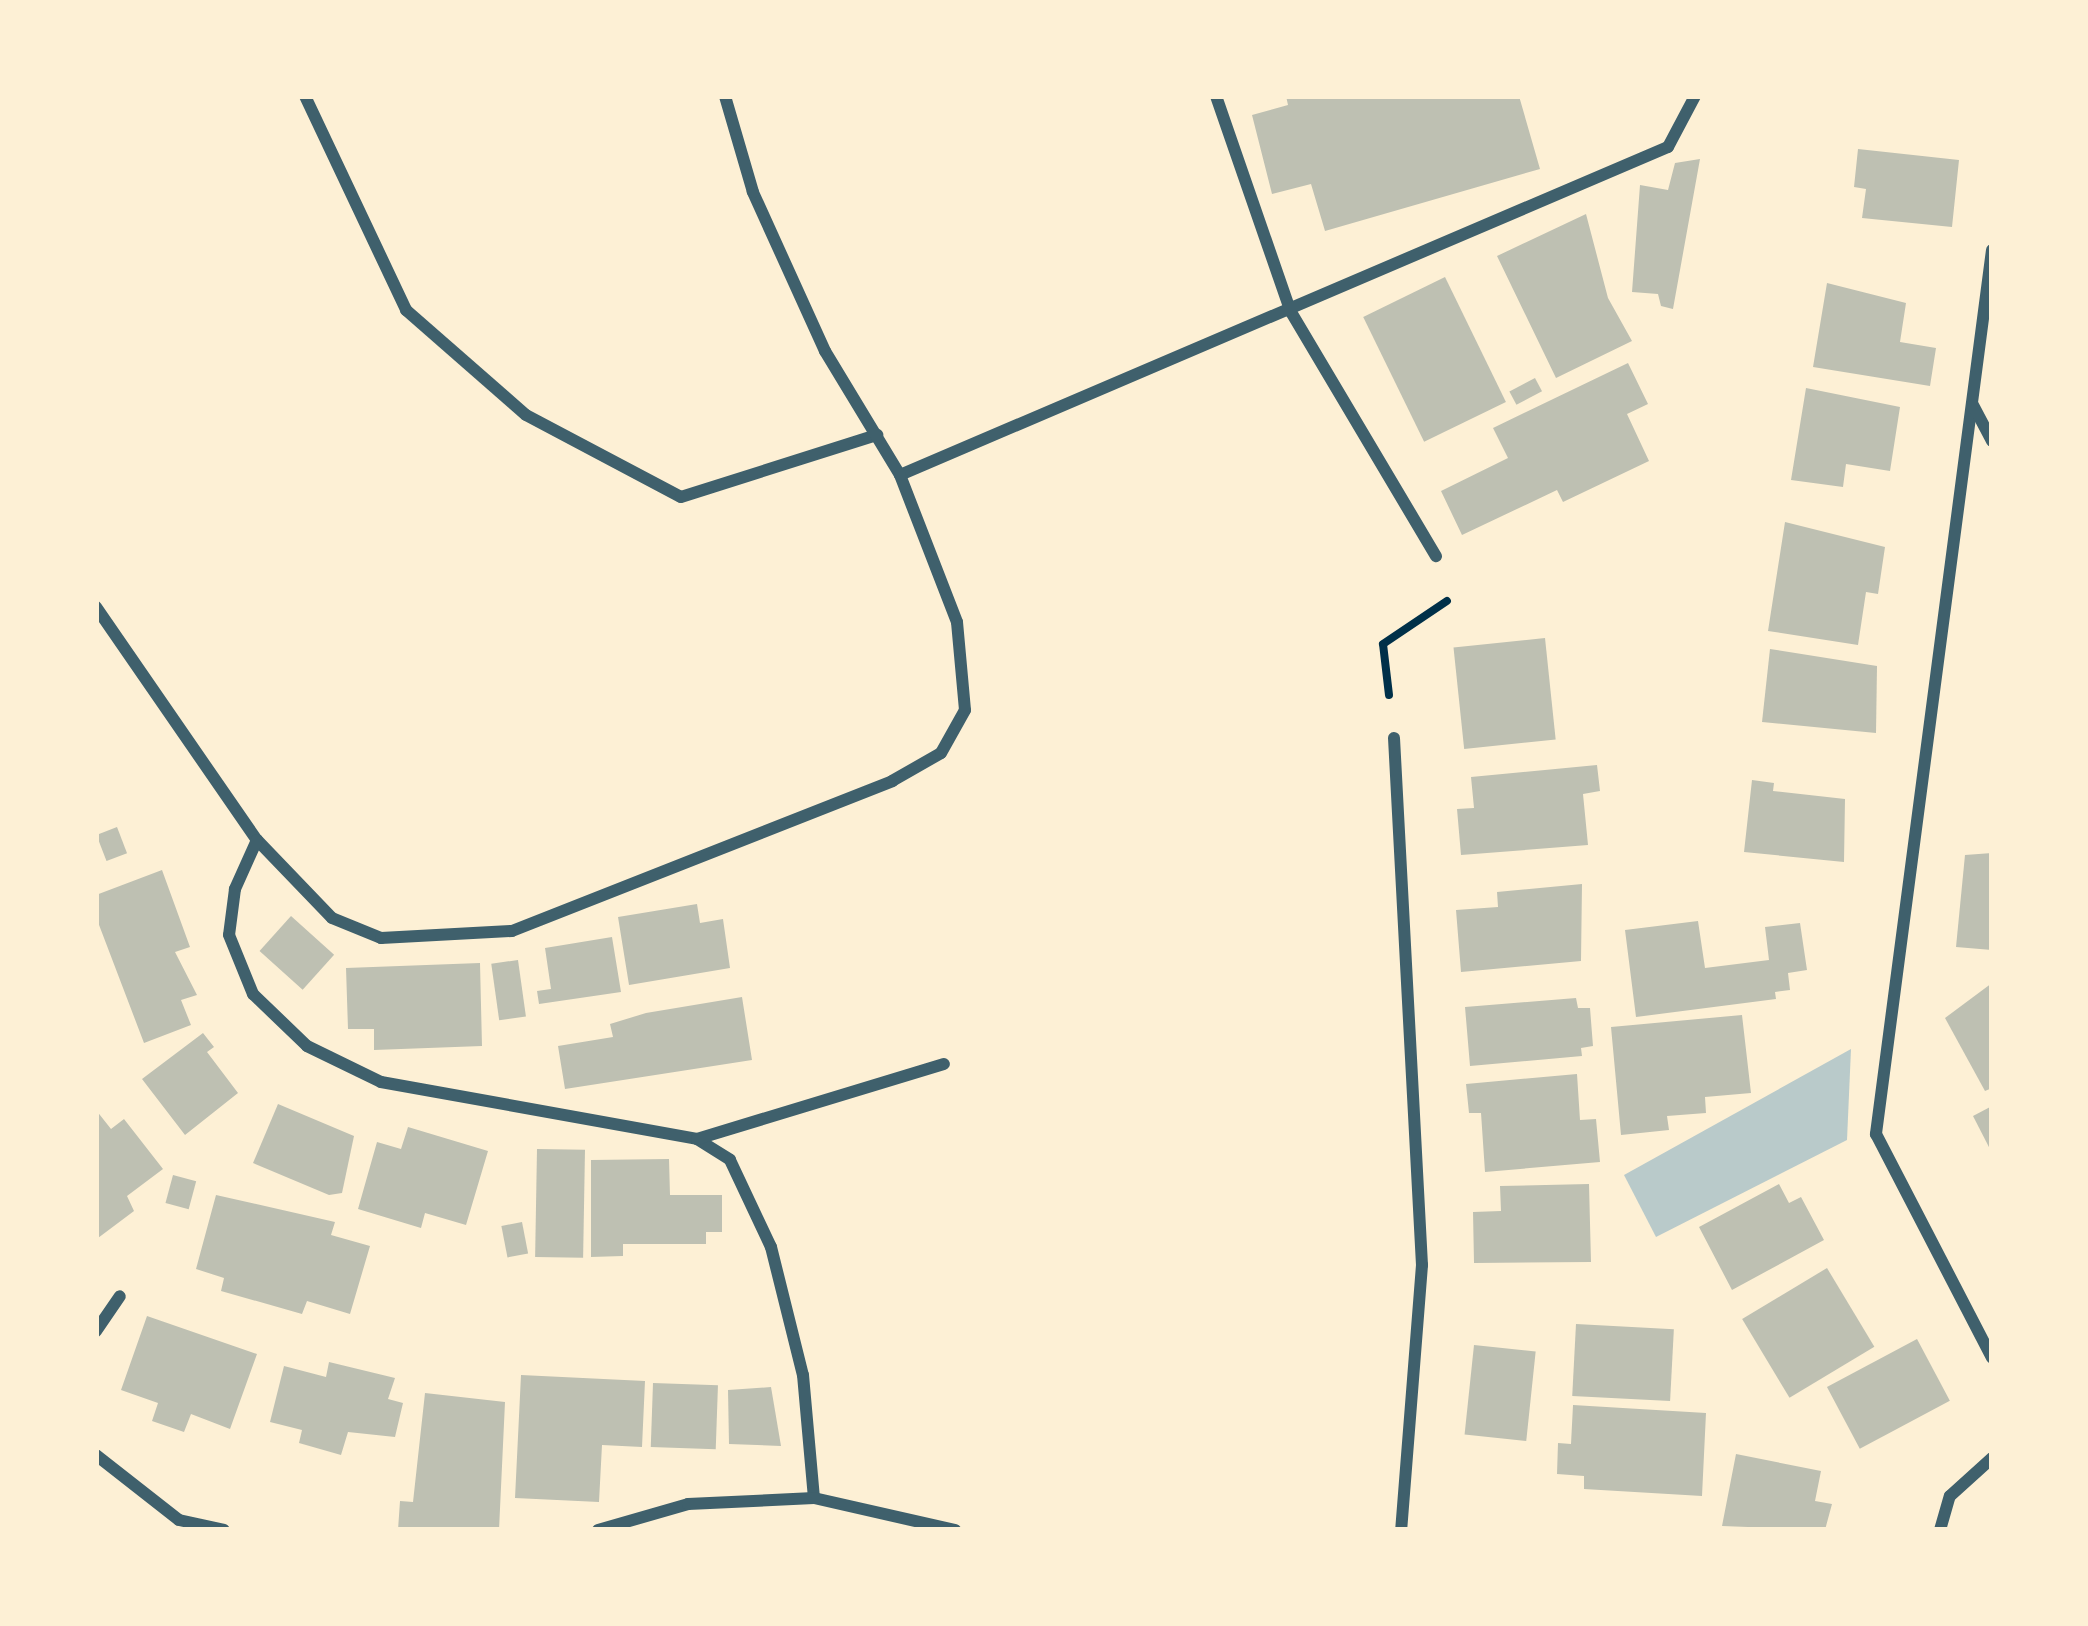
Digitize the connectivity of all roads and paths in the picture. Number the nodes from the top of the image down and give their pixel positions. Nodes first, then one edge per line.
1 (305, 96) edge
2 (725, 96) edge
3 (1216, 96) edge
4 (1695, 96) edge
5 (1992, 250) edge
6 (1291, 312) junction
7 (1973, 404) junction
8 (877, 435) junction
9 (1992, 441) edge
10 (901, 475) junction
11 (1436, 556) dead end
12 (1452, 597) dead end
13 (96, 607) edge
14 (1394, 738) joint
15 (257, 840) junction
16 (944, 1064) dead end
17 (697, 1138) junction
18 (120, 1297) dead end
19 (96, 1331) edge
20 (1992, 1358) edge
21 (96, 1455) edge
22 (1992, 1458) edge
23 (814, 1498) junction
24 (224, 1530) edge
25 (598, 1530) edge
26 (955, 1530) edge
27 (1402, 1530) edge
28 (1940, 1530) edge

1 - 8 street
2 - 8 street
3 - 6 street
4 - 6 street
5 - 7 street
6 - 10 street
6 - 11 street
7 - 9 street
7 - 20 street
8 - 10 street
10 - 15 street
12 - 14 path
13 - 15 street
14 - 27 street
15 - 17 street
16 - 17 street
17 - 23 street
18 - 19 street
21 - 24 street
22 - 28 street
23 - 25 street
23 - 26 street

